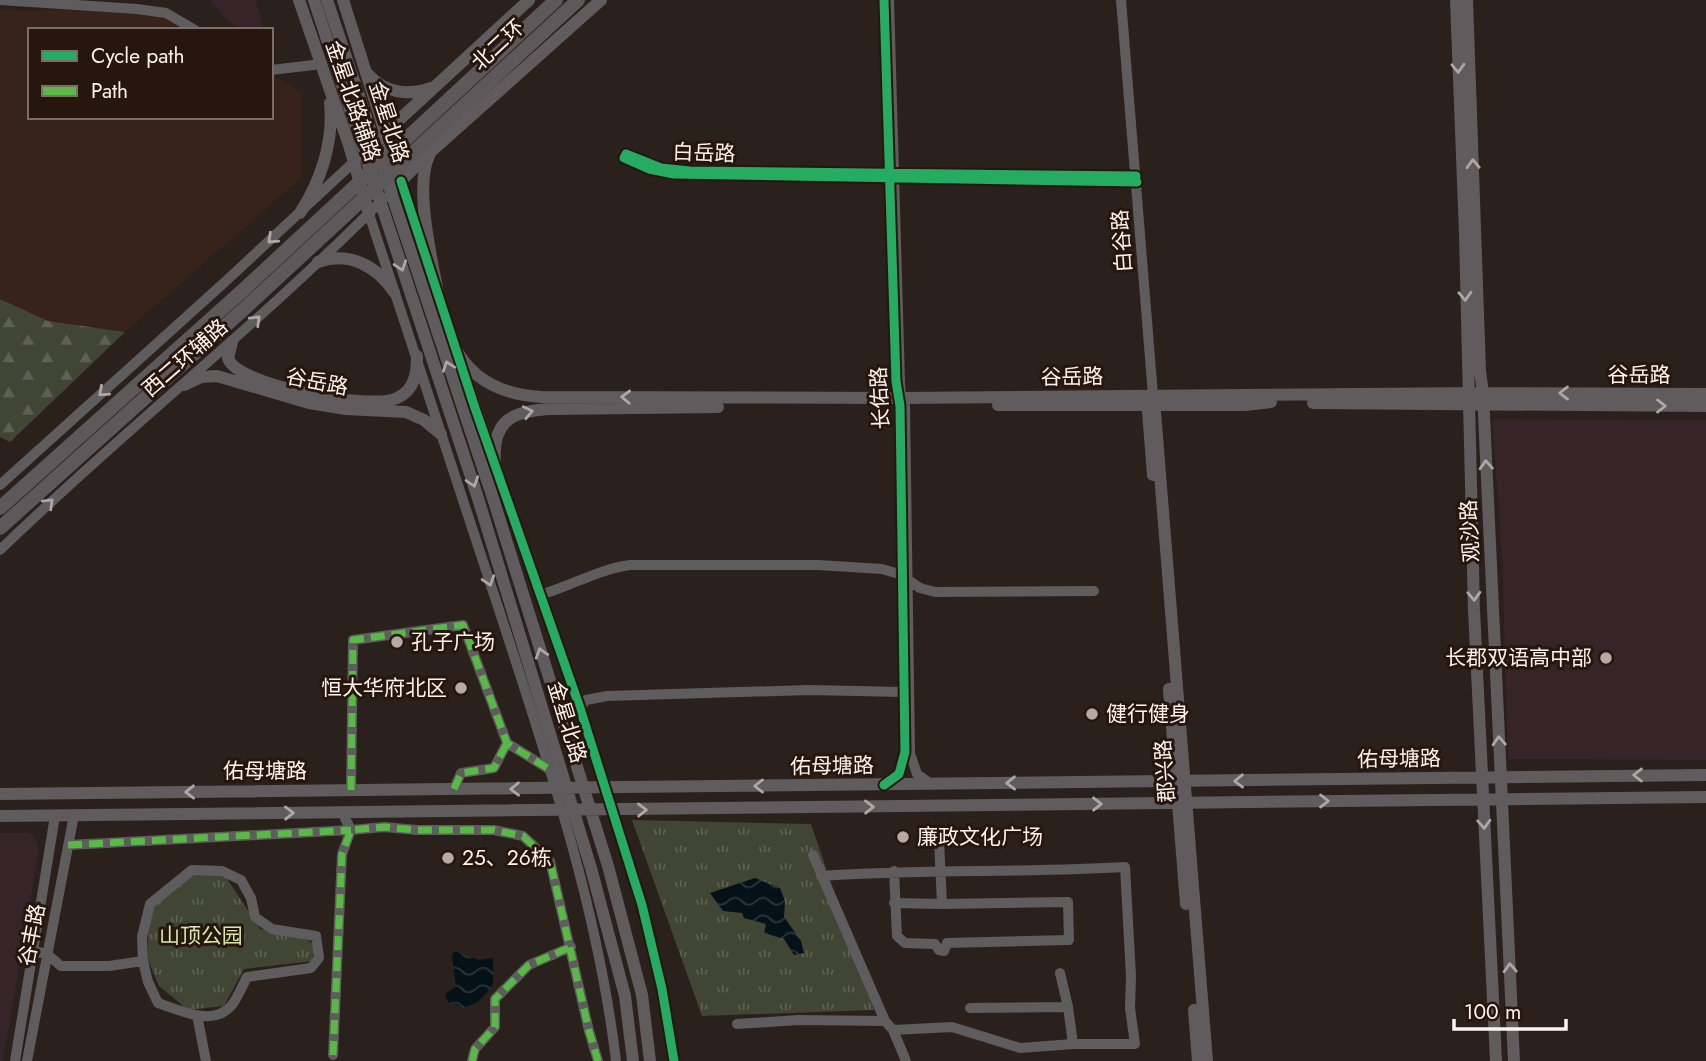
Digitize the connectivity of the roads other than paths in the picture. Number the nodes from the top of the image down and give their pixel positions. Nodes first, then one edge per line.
1 (299, 0) edge
2 (314, 0) edge
3 (327, 0) edge
4 (342, 0) edge
5 (529, 0) edge
6 (556, 0) edge
7 (578, 0) edge
8 (601, 0) edge
9 (886, 0) edge
10 (1119, 0) edge
11 (1455, 0) edge
12 (1467, 0) edge
13 (0, 1) edge
14 (192, 28) edge
15 (341, 39) junction
16 (324, 68) junction
17 (273, 70) edge
18 (367, 72) junction
19 (435, 87) junction
20 (442, 116) junction
21 (386, 132) junction
22 (375, 142) junction
23 (431, 151) junction
24 (365, 152) junction
25 (354, 162) junction
26 (892, 176) junction
27 (1134, 179) junction
28 (396, 186) junction
29 (380, 201) junction
30 (300, 213) junction
31 (369, 214) junction
32 (318, 262) junction
33 (394, 292) junction
34 (438, 294) junction
35 (232, 342) junction
36 (456, 349) junction
37 (417, 356) junction
38 (184, 385) junction
39 (1706, 394) edge
40 (1467, 399) junction
41 (1483, 399) junction
42 (1151, 400) junction
43 (901, 402) junction
44 (1706, 406) edge
45 (441, 434) junction
46 (495, 462) junction
47 (0, 485) edge
48 (0, 508) edge
49 (0, 528) edge
50 (0, 550) edge
51 (905, 579) junction
52 (1094, 590) dead end
53 (540, 595) junction
54 (904, 692) junction
55 (580, 708) junction
56 (507, 743) junction
57 (552, 771) junction
58 (1706, 775) edge
59 (1501, 776) junction
60 (1482, 777) junction
61 (1181, 782) junction
62 (884, 785) junction
63 (931, 785) junction
64 (561, 788) junction
65 (584, 788) junction
66 (604, 788) junction
67 (454, 789) junction
68 (351, 790) junction
69 (0, 794) edge
70 (1706, 797) edge
71 (1483, 800) junction
72 (1502, 800) junction
73 (1182, 802) junction
74 (568, 810) junction
75 (591, 810) junction
76 (611, 810) junction
77 (342, 812) junction
78 (0, 816) edge
79 (55, 816) junction
80 (74, 816) junction
81 (351, 830) junction
82 (939, 841) dead end
83 (68, 845) junction
84 (813, 855) dead end
85 (894, 871) junction
86 (942, 871) junction
87 (821, 876) junction
88 (894, 903) junction
89 (942, 904) junction
90 (571, 947) junction
91 (33, 951) junction
92 (47, 954) junction
93 (319, 958) junction
94 (143, 961) junction
95 (337, 966) junction
96 (1060, 973) dead end
97 (1068, 1007) junction
98 (970, 1008) dead end
99 (197, 1016) junction
100 (885, 1021) junction
101 (737, 1024) dead end
102 (893, 1030) junction
103 (1073, 1044) junction
104 (333, 1055) dead end
105 (1494, 1058) edge
106 (15, 1061) edge
107 (27, 1061) edge
108 (206, 1061) edge
109 (472, 1061) edge
110 (598, 1061) edge
111 (616, 1061) edge
112 (633, 1061) edge
113 (650, 1061) edge
114 (674, 1061) edge
115 (906, 1061) edge
116 (1198, 1061) edge
117 (1207, 1061) edge
118 (1514, 1061) edge

1 - 16 main road, 金星北路辅路
2 - 24 main road, 金星北路
3 - 15 main road, 金星北路
4 - 18 main road, 金星北路辅路
5 - 19 main road
6 - 20 highway, 北二环
7 - 20 highway, 北二环
8 - 23 main road
9 - 26 street, 长佑路
10 - 27 street, 白谷路
11 -> 40 main road, 观沙路
41 -> 12 main road, 观沙路
13 - 14 street
15 - 18 main road
15 - 22 main road, 金星北路
16 - 17 street
16 - 25 main road, 金星北路辅路
16 - 30 main road
18 - 19 main road
18 - 21 main road, 金星北路辅路
19 - 21 main road
20 - 48 highway
20 - 49 highway
21 - 22 main road
21 - 28 main road, 金星北路辅路
22 - 24 street, 西二环辅路
22 - 28 main road, 金星北路
23 - 28 main road
23 - 34 main road
24 - 25 street, 西二环辅路
24 - 29 main road, 金星北路
25 - 30 street, 西二环辅路
25 - 31 main road, 金星北路辅路
26 - 26 street, 白岳路
26 - 27 street, 白岳路
26 - 43 street, 长佑路
27 - 42 street, 白谷路
28 - 29 street, 西二环辅路
28 - 34 street
65 -> 28 main road, 金星北路
29 - 31 street, 西二环辅路
29 -> 64 main road, 金星北路
30 -> 47 street, 西二环辅路
31 - 32 street, 西二环辅路
31 - 33 street
32 - 33 main road
35 -> 32 street, 西二环辅路
33 - 37 street
34 - 36 street
35 - 37 main road, 谷岳路
35 - 38 street, 西二环辅路
43 -> 36 main road, 谷岳路
36 - 46 street
37 - 45 street
38 - 45 main road, 谷岳路
50 -> 38 street, 西二环辅路
39 -> 41 main road, 谷岳路
40 - 41 main road, 谷岳路
40 - 42 main road, 谷岳路
40 -> 60 main road, 观沙路
41 -> 44 main road
59 -> 41 main road, 观沙路
42 - 43 main road, 谷岳路
42 - 61 main road, 郡兴路
46 -> 43 main road
43 - 51 street, 长佑路
45 -> 57 street
46 - 53 street
51 - 52 street
51 - 53 street
51 - 54 street, 长佑路
51 - 63 street, 长佑路
53 - 55 street
54 - 55 street
54 - 62 street, 长佑路
55 - 66 street
56 - 57 street
56 - 67 street
56 - 68 street
57 - 64 street
58 -> 59 main road, 佑母塘路
59 - 60 main road, 佑母塘路
59 - 72 main road, 观沙路
60 -> 61 main road, 佑母塘路
60 - 71 main road, 观沙路
61 -> 63 main road, 佑母塘路
61 - 73 main road, 郡兴路
62 - 63 main road, 佑母塘路
62 -> 66 main road, 佑母塘路
64 - 65 main road, 佑母塘路
64 -> 67 main road, 佑母塘路
64 - 74 main road, 金星北路
65 - 66 main road, 佑母塘路
65 - 75 main road, 金星北路
66 - 76 street
67 - 68 main road, 佑母塘路
68 -> 69 main road, 佑母塘路
70 - 72 main road, 佑母塘路
71 - 72 main road, 佑母塘路
73 -> 71 main road, 佑母塘路
71 -> 105 main road, 观沙路
118 -> 72 main road, 观沙路
76 -> 73 main road, 佑母塘路
73 - 116 main road, 郡兴路
73 - 117 main road, 郡兴路
74 - 75 main road, 佑母塘路
74 - 77 main road, 佑母塘路
74 - 111 street
74 - 112 main road, 金星北路
75 - 76 main road, 佑母塘路
75 - 113 main road, 金星北路
76 - 114 street
80 -> 77 main road, 佑母塘路
77 - 81 street
78 - 79 main road, 佑母塘路
79 - 80 main road, 佑母塘路
79 - 91 street, 谷丰路
80 - 83 street, 谷丰路
81 - 83 street
81 - 90 street
81 - 95 street
82 - 86 street
83 - 92 street, 谷丰路
84 - 87 street
85 - 86 street
85 - 87 street
85 - 88 street
86 - 89 street
86 - 103 street
87 - 100 street
88 - 89 street
88 - 89 street
90 - 109 street
90 - 110 street
91 - 92 street
91 - 106 street, 谷丰路
92 - 94 street
92 - 107 street, 谷丰路
93 - 94 street
93 - 95 street
93 - 99 street
94 - 99 street
95 - 104 street
96 - 97 street
97 - 98 street
97 - 103 street
99 - 108 street
100 - 101 street
100 - 102 street
102 - 103 street
102 - 115 street

